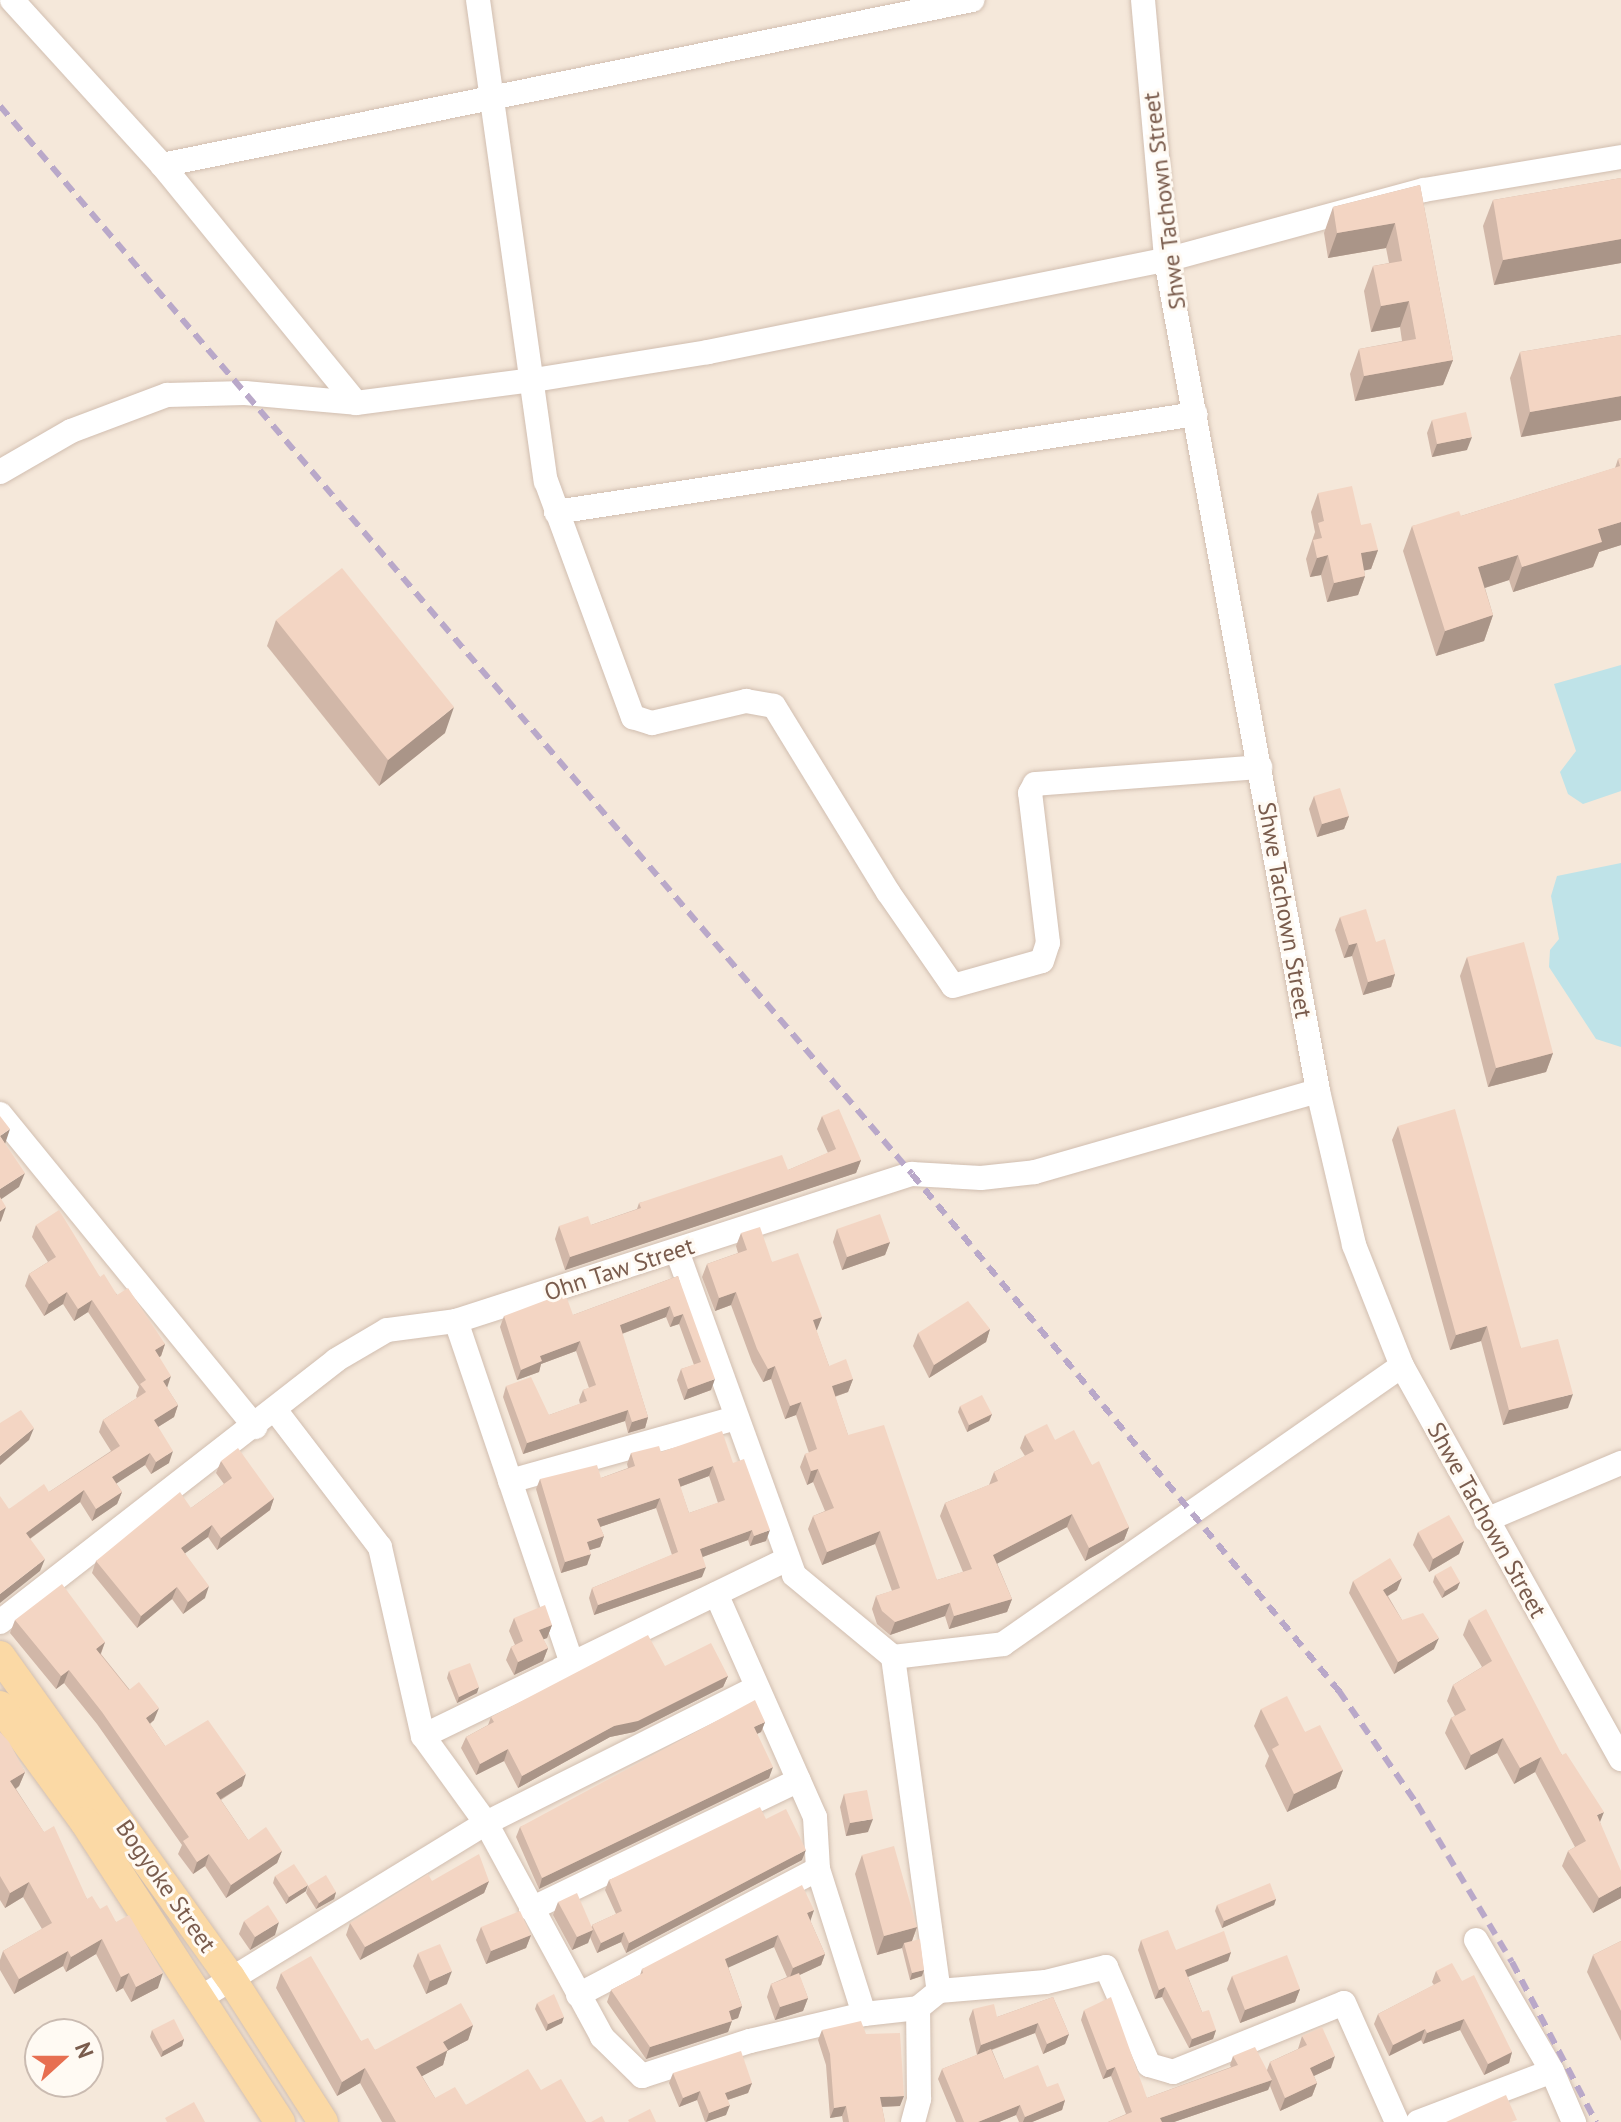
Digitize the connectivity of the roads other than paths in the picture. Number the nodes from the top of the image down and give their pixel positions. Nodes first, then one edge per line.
1 (12, 0) edge
2 (478, 0) edge
3 (972, 0) edge
4 (1143, 0) edge
5 (492, 94) junction
6 (1621, 157) edge
7 (162, 165) junction
8 (1166, 260) junction
9 (534, 380) junction
10 (356, 403) junction
11 (1196, 414) junction
12 (0, 472) edge
13 (556, 512) junction
14 (1260, 767) junction
15 (1318, 1091) junction
16 (0, 1114) edge
17 (677, 1251) junction
18 (456, 1321) junction
19 (1402, 1366) junction
20 (276, 1411) junction
21 (736, 1418) junction
22 (255, 1427) junction
23 (1621, 1463) edge
24 (510, 1481) junction
25 (1486, 1520) junction
26 (786, 1560) junction
27 (716, 1594) junction
28 (0, 1622) edge
29 (0, 1656) edge
30 (893, 1657) junction
31 (572, 1664) junction
32 (757, 1687) junction
33 (0, 1706) edge
34 (423, 1736) junction
35 (1621, 1759) edge
36 (799, 1780) junction
37 (486, 1823) junction
38 (818, 1869) junction
39 (531, 1909) junction
40 (1476, 1940) dead end
41 (230, 1977) junction
42 (939, 1991) junction
43 (578, 1995) junction
44 (202, 1997) junction
45 (918, 2008) junction
46 (864, 2014) junction
47 (1552, 2071) junction
48 (280, 2122) edge
49 (323, 2122) edge
50 (913, 2122) edge
51 (1397, 2122) edge
52 (1418, 2122) edge
53 (1574, 2122) edge

1 - 7 street
2 - 5 street
3 - 5 street
4 - 8 street, Shwe Tachown Street
5 - 7 street
5 - 9 street
6 - 8 street
7 - 10 street
8 - 9 street
8 - 11 street, Shwe Tachown Street
9 - 10 street
9 - 13 street
10 - 12 street
11 - 13 street
11 - 14 street, Shwe Tachown Street
13 - 14 street
14 - 15 street, Shwe Tachown Street
15 - 17 street, Ohn Taw Street
15 - 19 street, Shwe Tachown Street
16 - 22 street
17 - 18 street, Ohn Taw Street
17 - 21 street
18 - 20 street, Ohn Taw Street
18 - 24 street
19 - 25 street, Shwe Tachown Street
19 - 30 street
20 - 22 street, Ohn Taw Street
20 - 34 street
21 - 24 street
21 - 26 street
22 - 28 street, Ohn Taw Street
23 - 25 street
24 - 31 street
25 - 35 street, Shwe Tachown Street
26 - 27 street
26 - 30 street
27 - 31 street
27 - 32 street
29 - 41 main road, Bogyoke Street
30 - 42 street
31 - 34 street
32 - 36 street
32 - 37 street
33 - 44 main road, Bogyoke Street
34 - 37 street
36 - 38 street
36 - 39 street
37 - 39 street
37 - 41 street
38 - 43 street
38 - 46 street
39 - 43 street
40 - 47 street
41 - 44 street
41 - 49 main road, Bogyoke Street
42 - 45 street
42 - 51 street
43 - 46 street
44 - 48 main road, Bogyoke Street
45 - 46 street
45 - 50 street
47 - 52 street
47 - 53 street

